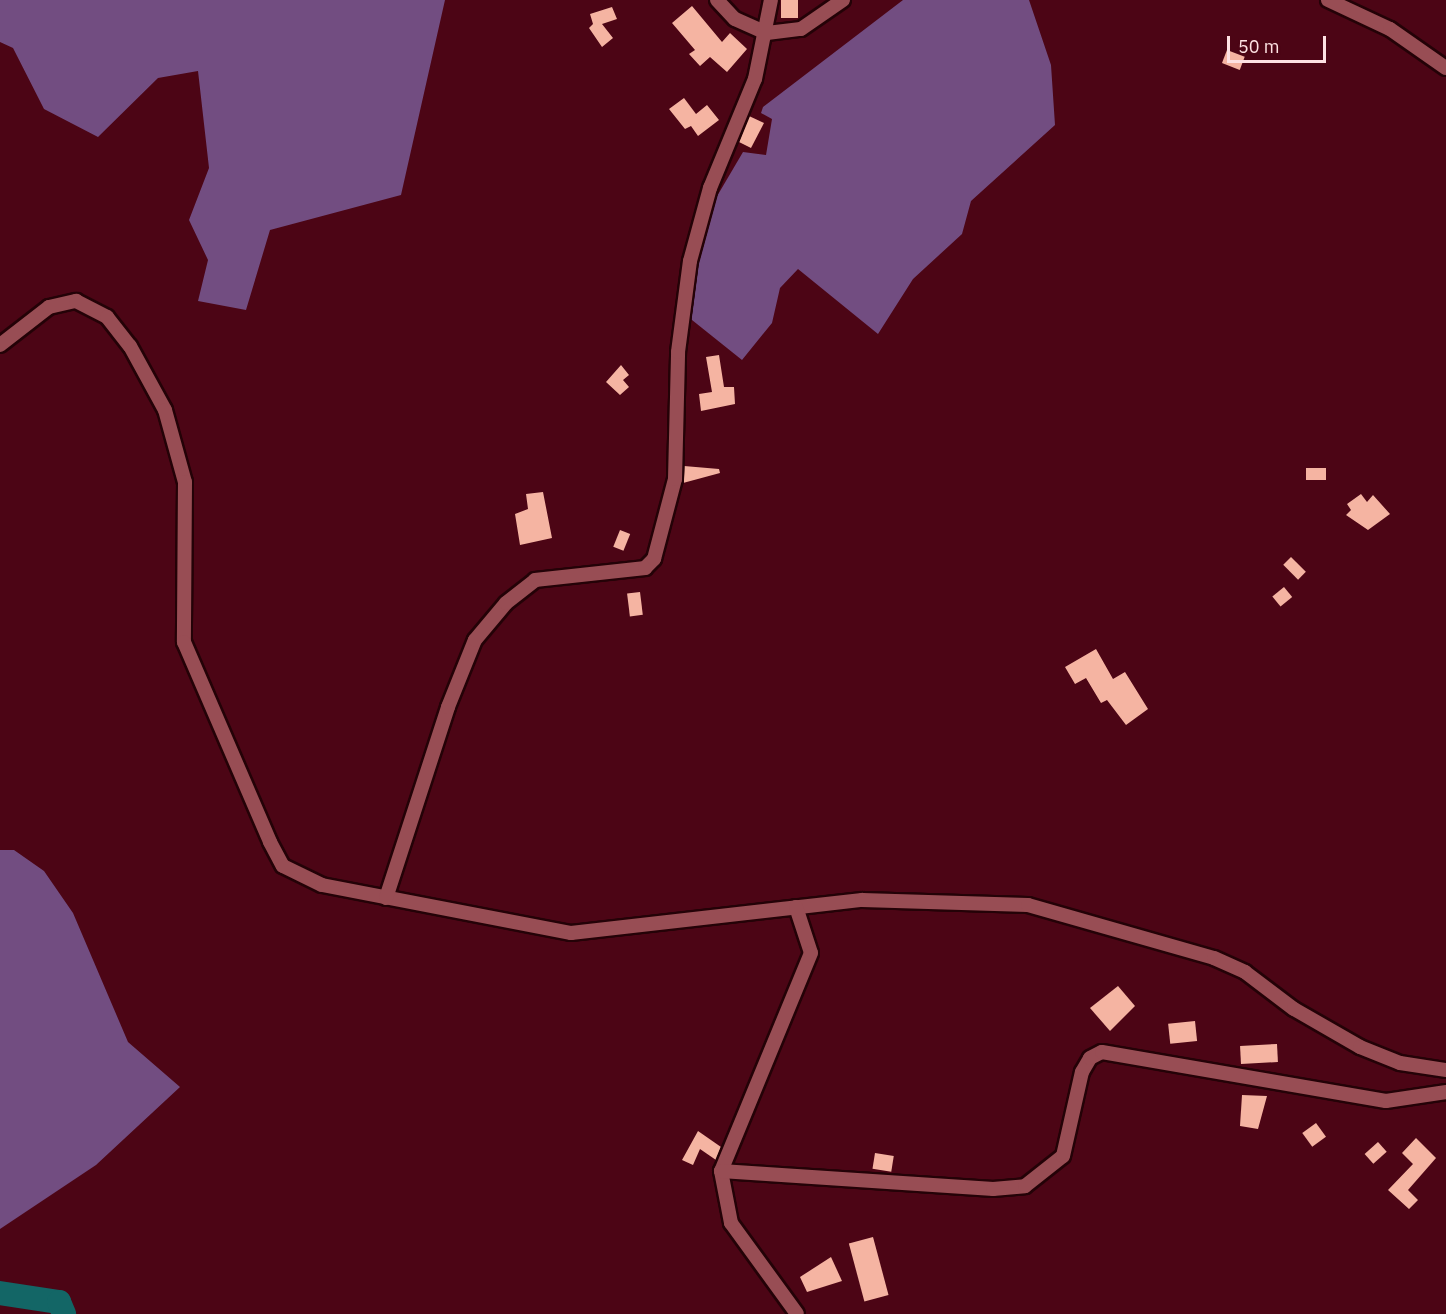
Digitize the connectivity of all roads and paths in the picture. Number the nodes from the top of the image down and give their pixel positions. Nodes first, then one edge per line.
1 (717, 0) edge
2 (771, 0) edge
3 (843, 0) edge
4 (1328, 0) edge
5 (767, 33) junction
6 (1446, 68) edge
7 (0, 345) edge
8 (386, 898) junction
9 (796, 907) junction
10 (1446, 1070) edge
11 (1446, 1092) edge
12 (721, 1171) junction
13 (797, 1314) edge

1 - 5 street
2 - 5 street
3 - 5 street
4 - 6 street
5 - 8 street
7 - 8 street
8 - 9 street
9 - 10 street
9 - 12 street
11 - 12 street
12 - 13 street

